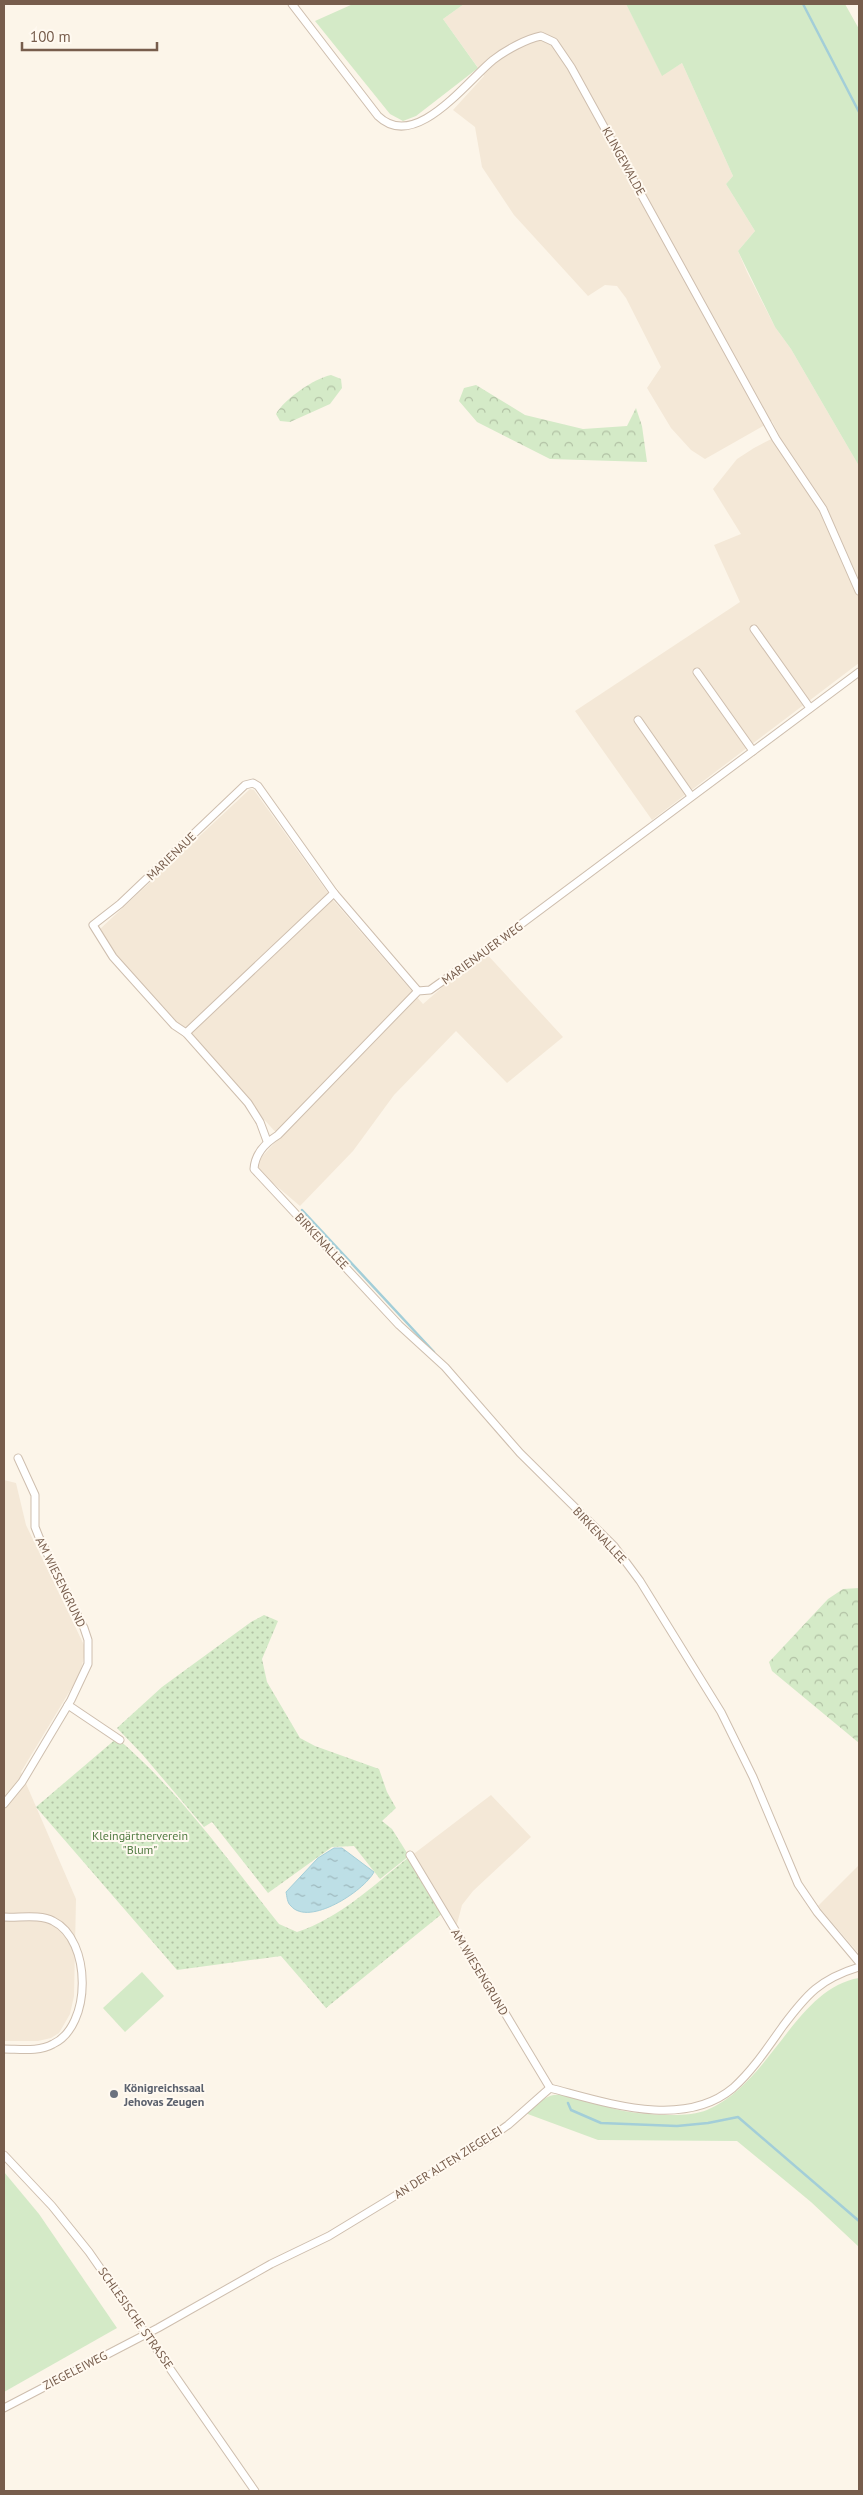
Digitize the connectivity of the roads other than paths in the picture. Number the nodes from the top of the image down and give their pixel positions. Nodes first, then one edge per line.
1 (292, 4) edge
2 (859, 591) edge
3 (754, 629) dead end
4 (697, 672) dead end
5 (859, 672) edge
6 (810, 708) junction
7 (638, 720) dead end
8 (753, 751) junction
9 (691, 796) junction
10 (334, 893) junction
11 (418, 991) junction
12 (186, 1033) junction
13 (267, 1141) junction
14 (254, 1169) joint
15 (18, 1458) dead end
16 (68, 1705) junction
17 (120, 1740) dead end
18 (4, 1804) edge
19 (410, 1856) dead end
20 (4, 1917) edge
21 (859, 1962) edge
22 (859, 1967) edge
23 (4, 2048) edge
24 (550, 2088) junction
25 (4, 2156) edge
26 (146, 2333) junction
27 (4, 2408) edge
28 (255, 2491) edge

1 - 2 street, KLINGEWALDE
3 - 6 street
4 - 8 street
5 - 6 street, MARIENAUER WEG
6 - 8 street, MARIENAUER WEG
7 - 9 street
8 - 9 street, MARIENAUER WEG
9 - 11 street, MARIENAUER WEG
10 - 11 street, MARIENAUE
10 - 12 street
10 - 12 street, MARIENAUE
11 - 13 street, MARIENAUER WEG
12 - 13 street, MARIENAUE
13 - 14 street, MARIENAUER WEG
14 - 21 street, BIRKENALLEE
15 - 16 street, AM WIESENGRUND
16 - 17 street
16 - 18 street, AM WIESENGRUND
19 - 24 street, AM WIESENGRUND
20 - 23 street
22 - 24 street
24 - 26 street, AN DER ALTEN ZIEGELEI
25 - 26 street, SCHLESISCHE STRASSE
26 - 27 street, ZIEGELEIWEG
26 - 28 street, SCHLESISCHE STRASSE

